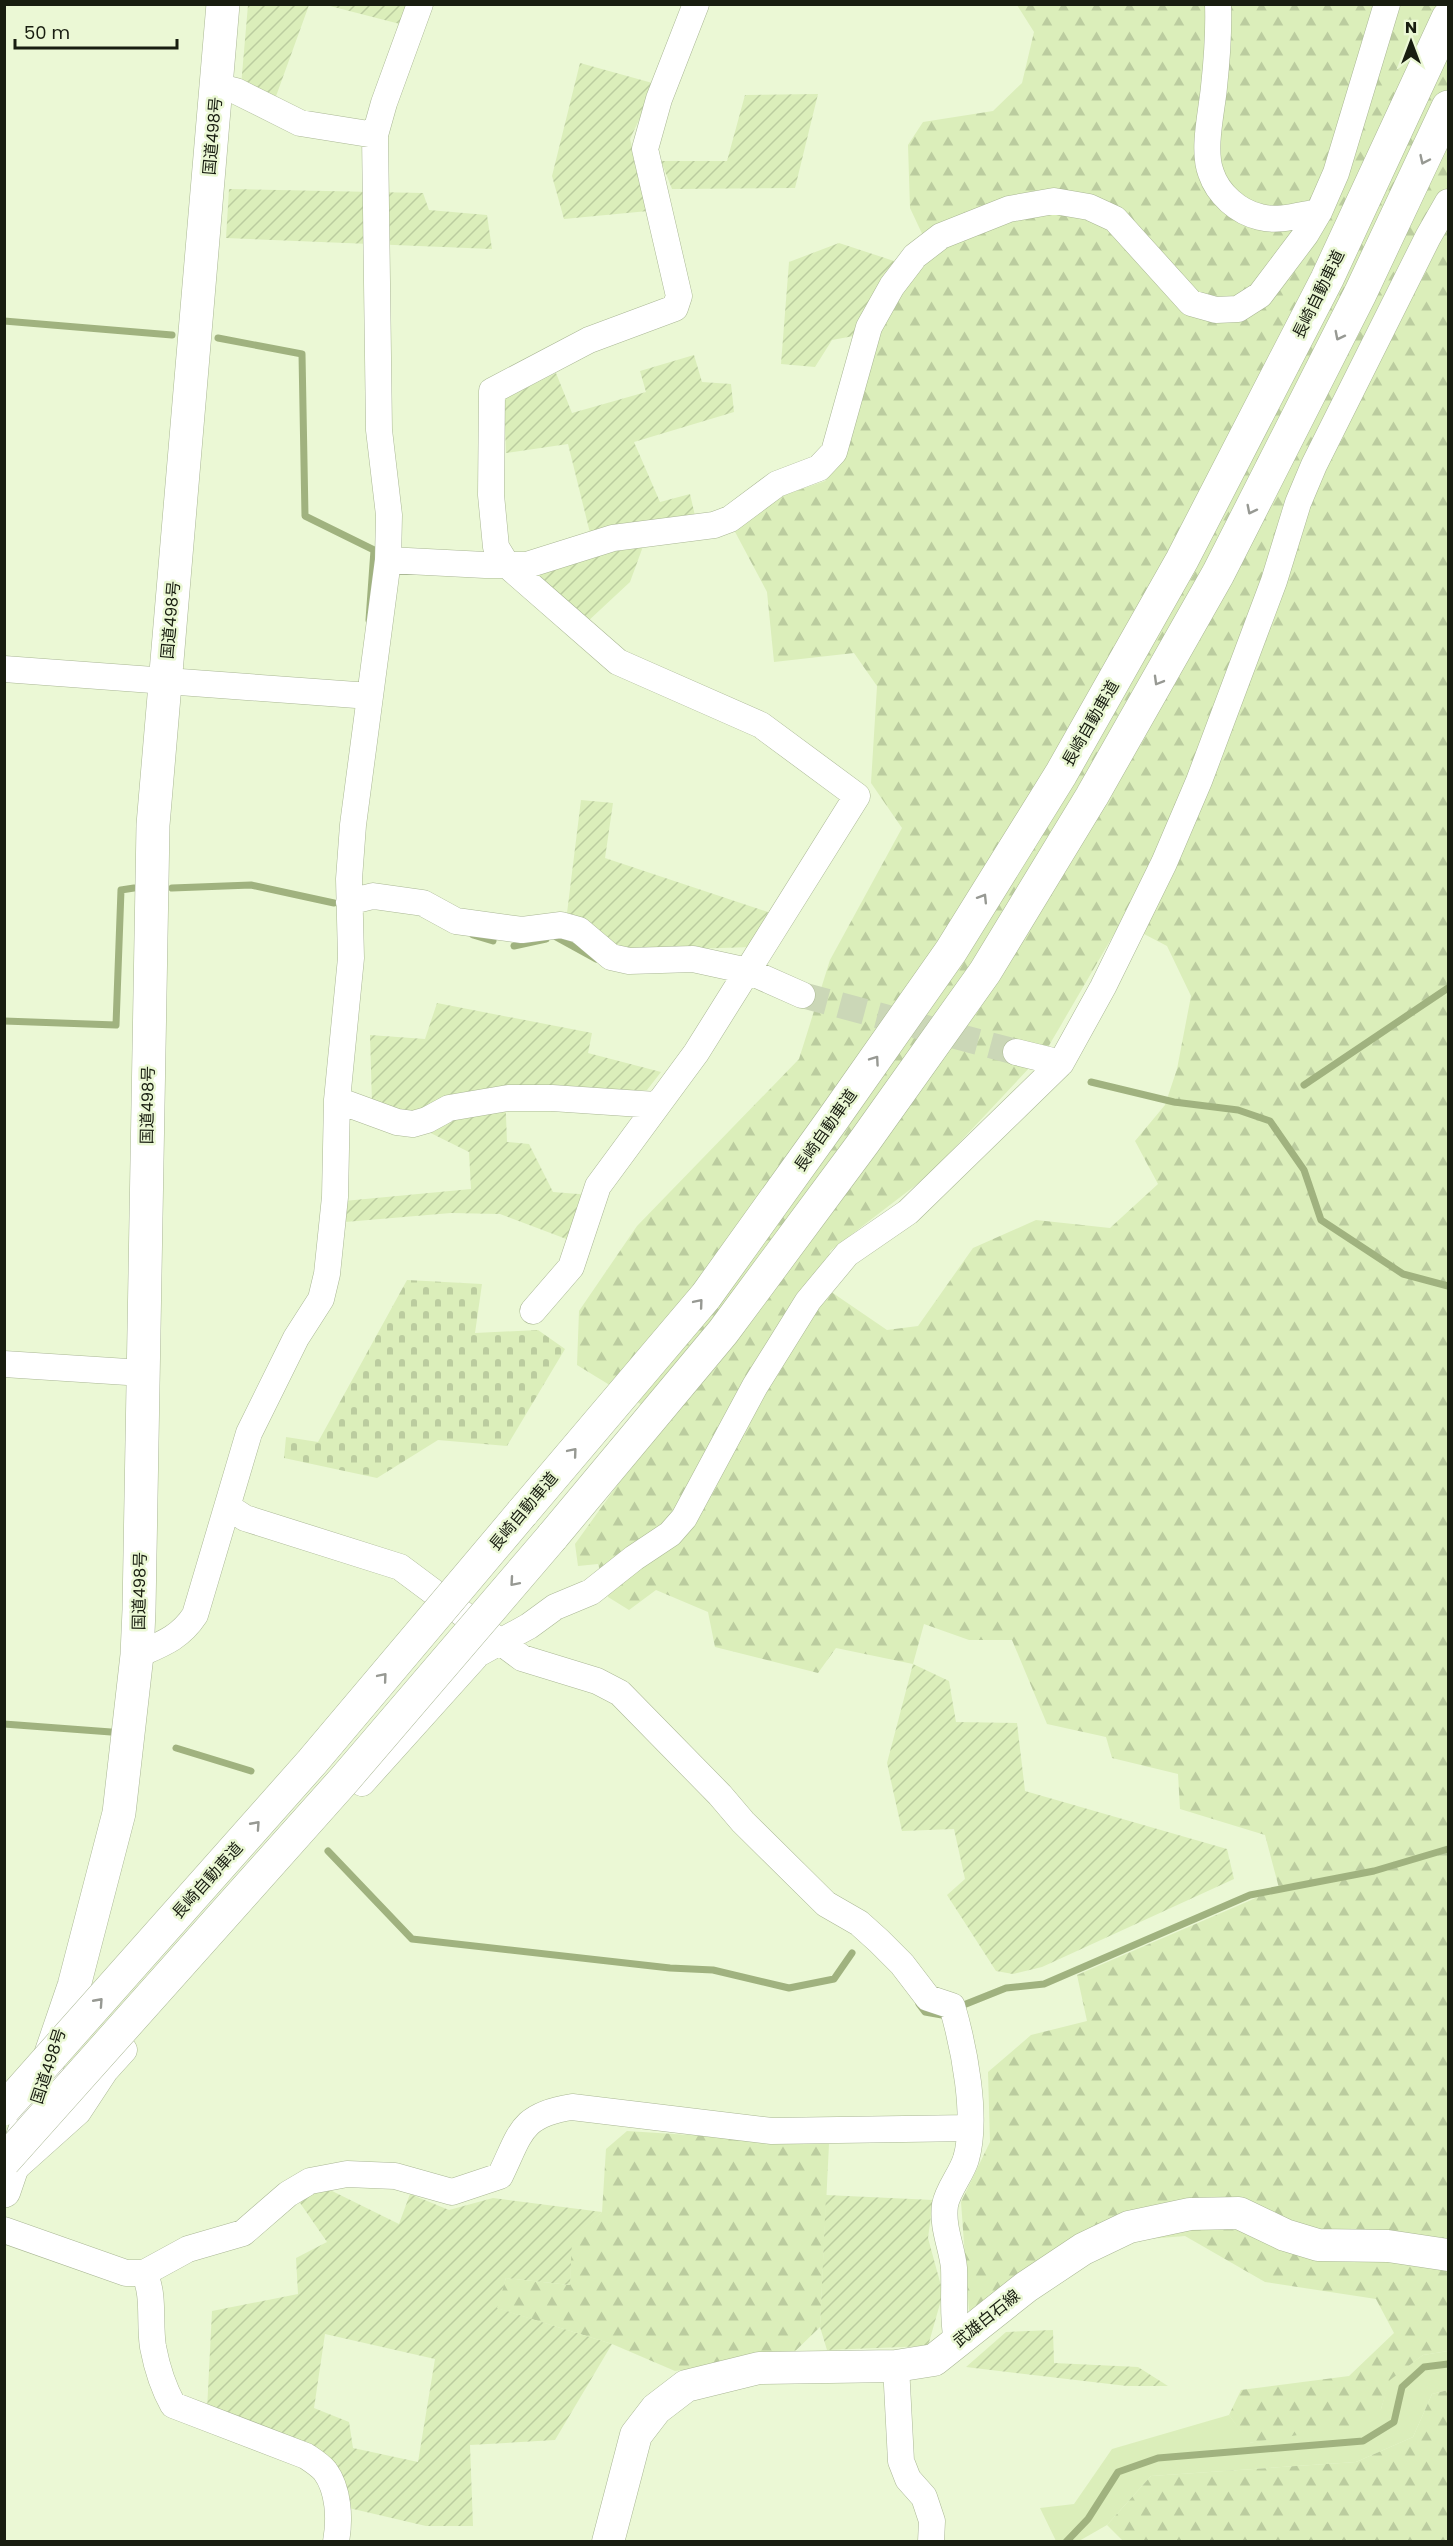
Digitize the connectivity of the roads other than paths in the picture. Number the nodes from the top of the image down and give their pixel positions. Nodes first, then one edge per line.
1 (223, 4) edge
2 (420, 4) edge
3 (696, 4) edge
4 (1218, 4) edge
5 (1387, 4) edge
6 (1449, 18) edge
7 (216, 87) junction
8 (1449, 107) edge
9 (375, 135) junction
10 (1449, 202) edge
11 (1319, 212) junction
12 (388, 560) junction
13 (507, 565) junction
14 (4, 669) edge
15 (164, 681) junction
16 (370, 696) junction
17 (349, 902) junction
18 (748, 971) junction
19 (802, 994) tunnel mouth
20 (1016, 1052) tunnel mouth
21 (1061, 1063) junction
22 (337, 1100) junction
23 (656, 1105) junction
24 (533, 1311) dead end
25 (4, 1364) edge
26 (142, 1372) junction
27 (228, 1507) junction
28 (500, 1640) junction
29 (137, 1655) junction
30 (4, 2095) edge
31 (38, 2098) junction
32 (4, 2109) edge
33 (970, 2128) junction
34 (7, 2175) edge
35 (4, 2230) edge
36 (1449, 2254) edge
37 (144, 2273) junction
38 (957, 2342) junction
39 (896, 2366) junction
40 (336, 2541) edge
41 (608, 2541) edge
42 (931, 2541) edge

1 - 7 highway, 国道498号
2 - 9 street
3 - 13 street
4 - 11 street
5 - 11 street
32 -> 6 highway, 長崎自動車道, bridge
7 - 9 street
7 - 15 highway, 国道498号
8 -> 34 highway, bridge
9 - 12 street
10 - 21 street
11 - 13 street
12 - 13 street
12 - 16 street
13 - 18 street
14 - 15 street
15 - 16 street
15 - 26 highway, 国道498号
16 - 17 street
17 - 18 street
17 - 22 street
18 - 19 street
18 - 23 street
20 - 21 street
21 - 28 street
22 - 23 street
22 - 27 street
23 - 24 street
25 - 26 street
26 - 29 highway, 国道498号
27 - 28 street
27 - 29 street
28 - 33 street
28 - 34 street
29 - 31 highway, 国道498号
30 - 31 street
31 - 34 highway, 国道498号
33 - 37 street
33 - 38 street
35 - 37 street
36 - 38 main road, 武雄白石線
37 - 40 street
38 - 39 main road, 武雄白石線
39 - 41 main road, 武雄白石線
39 - 42 street

